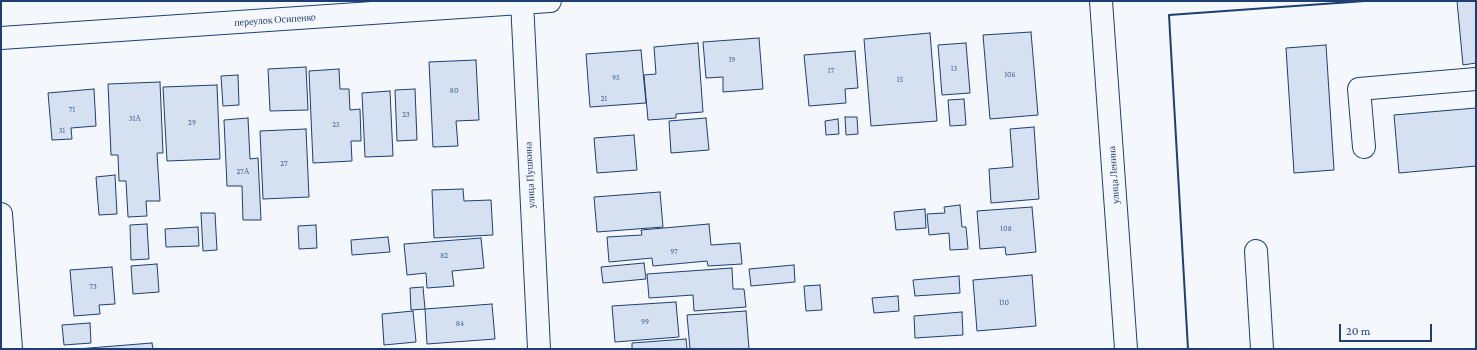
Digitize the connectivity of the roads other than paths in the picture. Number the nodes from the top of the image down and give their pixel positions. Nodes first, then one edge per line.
1 (550, 1) edge
2 (1101, 1) edge
3 (522, 2) edge
4 (1, 38) edge
5 (1476, 79) edge
6 (1364, 147) dead end
7 (1, 214) edge
8 (1256, 251) dead end
9 (10, 349) edge
10 (539, 349) edge
11 (1126, 349) edge
12 (1262, 349) edge

1 - 3 street, переулок Осипенко
2 - 11 street, улица Ленина
3 - 4 street, переулок Осипенко
3 - 10 street, улица Пушкина
5 - 6 street
7 - 9 street
8 - 12 street

